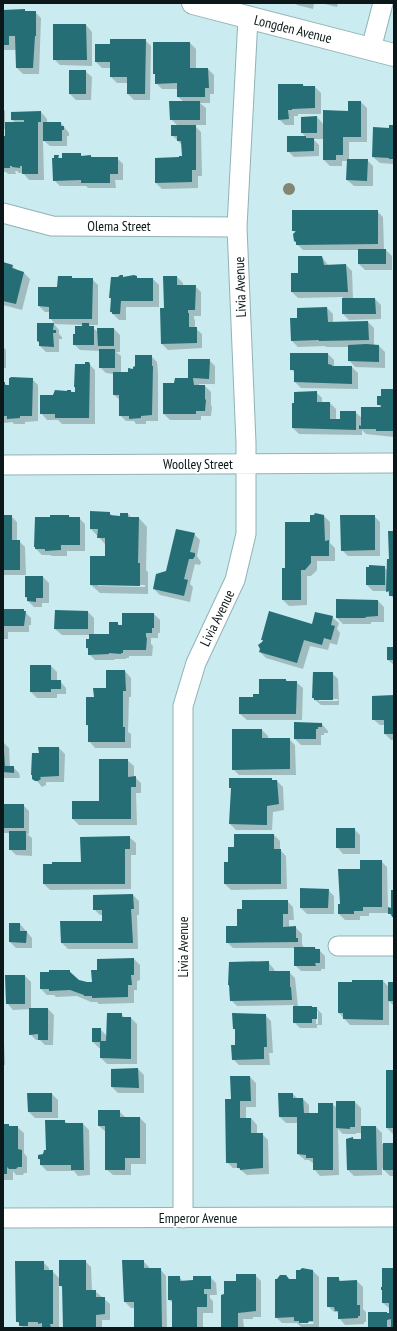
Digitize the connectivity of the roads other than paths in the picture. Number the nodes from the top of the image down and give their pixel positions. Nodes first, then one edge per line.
1 (193, 3) edge
2 (383, 3) edge
3 (248, 18) junction
4 (371, 49) junction
5 (394, 55) edge
6 (3, 213) edge
7 (237, 227) junction
8 (246, 463) junction
9 (394, 463) edge
10 (3, 465) edge
11 (338, 946) dead end
12 (394, 946) edge
13 (394, 1217) edge
14 (3, 1218) edge
15 (183, 1218) junction

1 - 3 street, Longden Avenue
2 - 4 street
3 - 4 street, Longden Avenue
3 - 7 street, Livia Avenue
4 - 5 street, Longden Avenue
6 - 7 street, Olema Street
7 - 8 street, Livia Avenue
8 - 9 street, Woolley Street
8 - 10 street, Woolley Street
8 - 15 street, Livia Avenue
11 - 12 street
13 - 15 street, Emperor Avenue
14 - 15 street, Emperor Avenue

